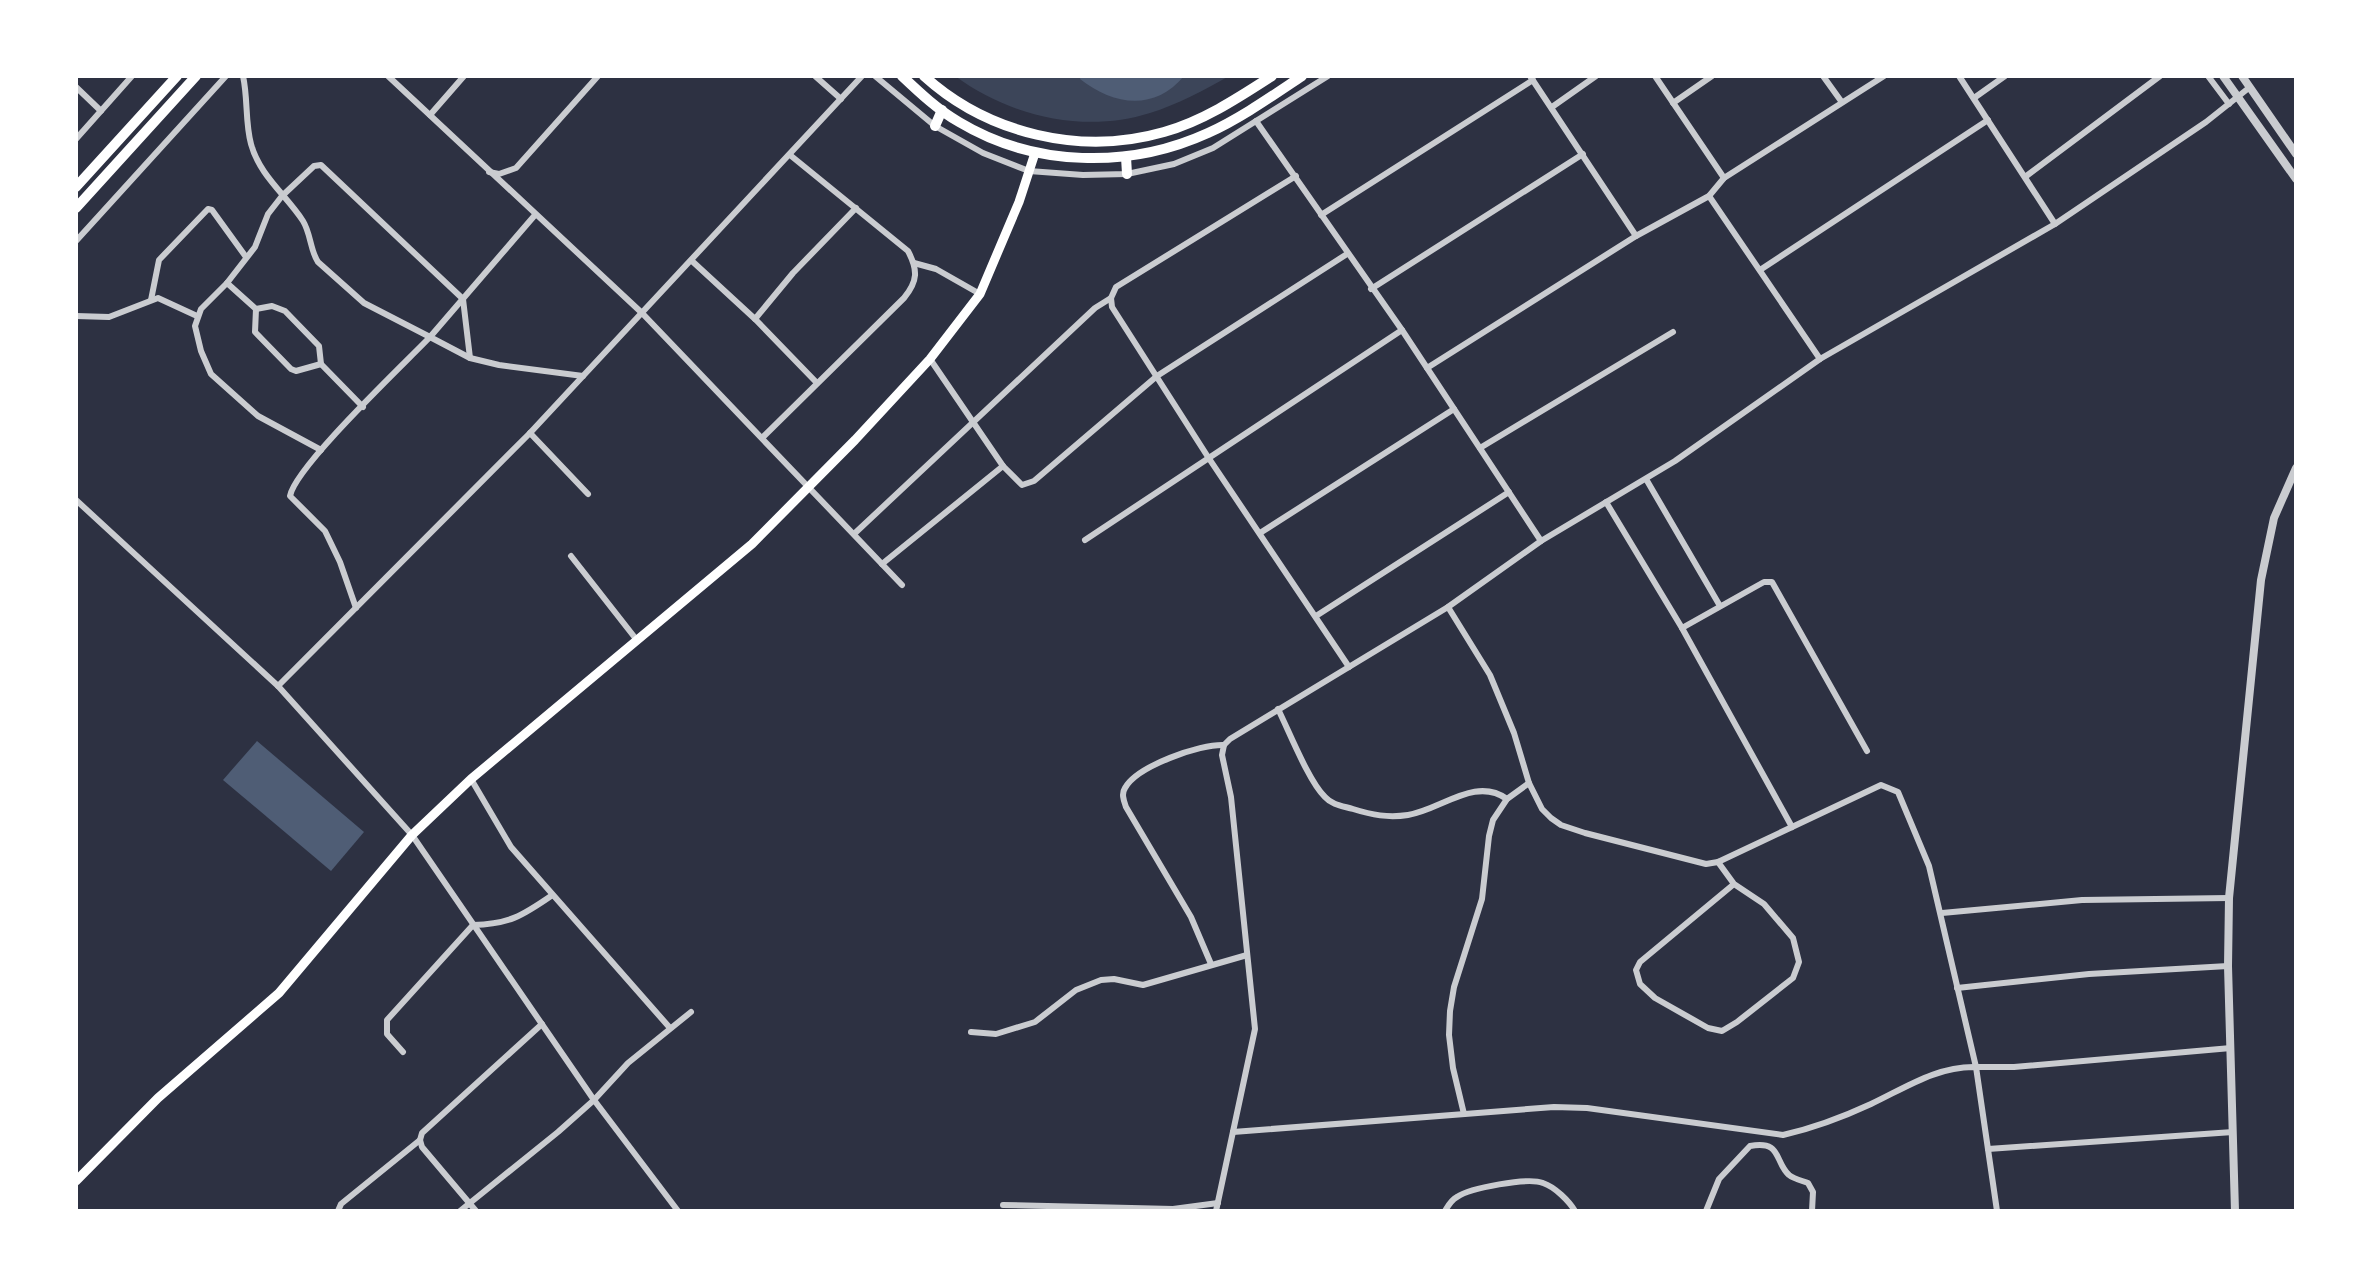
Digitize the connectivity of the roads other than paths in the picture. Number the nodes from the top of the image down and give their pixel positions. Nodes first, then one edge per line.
1 (132, 76) edge
2 (177, 76) edge
3 (196, 76) edge
4 (226, 76) edge
5 (243, 76) edge
6 (388, 76) edge
7 (464, 76) edge
8 (598, 76) edge
9 (815, 76) edge
10 (862, 76) edge
11 (875, 76) edge
12 (902, 76) edge
13 (924, 76) edge
14 (1272, 76) edge
15 (1302, 76) edge
16 (1328, 76) edge
17 (1596, 76) edge
18 (1655, 76) edge
19 (1712, 76) edge
20 (1823, 76) edge
21 (1884, 76) edge
22 (1959, 76) edge
23 (2005, 76) edge
24 (2160, 76) edge
25 (2208, 76) edge
26 (2223, 76) edge
27 (2242, 76) edge
28 (1531, 78) edge
29 (76, 87) edge
30 (2250, 87) junction
31 (2237, 96) junction
32 (1974, 98) junction
33 (841, 99) junction
34 (1841, 101) junction
35 (1673, 103) junction
36 (2229, 104) junction
37 (1552, 107) junction
38 (942, 110) junction
39 (101, 111) junction
40 (430, 115) junction
41 (1988, 120) junction
42 (1256, 121) junction
43 (935, 126) junction
44 (76, 139) edge
45 (1035, 153) junction
46 (1583, 154) junction
47 (2296, 154) edge
48 (790, 155) junction
49 (1126, 157) junction
50 (483, 168) junction
51 (1029, 171) junction
52 (1127, 174) junction
53 (1296, 176) junction
54 (2025, 177) junction
55 (1724, 178) junction
56 (2296, 179) edge
57 (76, 187) edge
58 (282, 196) junction
59 (1709, 196) junction
60 (76, 208) edge
61 (856, 208) junction
62 (535, 215) junction
63 (1321, 215) junction
64 (2055, 224) junction
65 (1636, 236) junction
66 (76, 241) edge
67 (1347, 254) junction
68 (246, 257) junction
69 (692, 261) junction
70 (914, 263) junction
71 (1760, 270) junction
72 (227, 283) junction
73 (1371, 289) junction
74 (980, 294) junction
75 (1111, 298) junction
76 (463, 299) junction
77 (151, 300) junction
78 (256, 309) junction
79 (642, 313) junction
80 (76, 316) edge
81 (197, 316) junction
82 (755, 319) junction
83 (1402, 330) junction
84 (1673, 332) dead end
85 (430, 337) junction
86 (470, 358) junction
87 (930, 359) junction
88 (1820, 359) junction
89 (321, 364) junction
90 (1427, 368) junction
91 (583, 376) junction
92 (1157, 376) junction
93 (817, 383) junction
94 (363, 407) junction
95 (1454, 409) junction
96 (973, 422) junction
97 (530, 433) junction
98 (762, 438) junction
99 (1480, 448) junction
100 (321, 450) junction
101 (1208, 457) junction
102 (1003, 466) junction
103 (2296, 468) edge
104 (1646, 479) junction
105 (810, 487) junction
106 (1509, 492) junction
107 (588, 494) dead end
108 (76, 500) edge
109 (1606, 502) junction
110 (1260, 533) junction
111 (854, 534) junction
112 (1085, 540) dead end
113 (1541, 541) junction
114 (571, 556) dead end
115 (882, 564) junction
116 (902, 585) dead end
117 (1720, 606) junction
118 (1448, 607) junction
119 (356, 608) junction
120 (1316, 616) junction
121 (1682, 628) junction
122 (636, 639) junction
123 (1349, 667) junction
124 (278, 686) junction
125 (1278, 709) junction
126 (1224, 745) junction
127 (1867, 751) dead end
128 (471, 779) junction
129 (1529, 783) junction
130 (1507, 799) junction
131 (1792, 827) junction
132 (412, 835) junction
133 (1718, 862) junction
134 (1734, 884) junction
135 (551, 896) junction
136 (2229, 898) junction
137 (1942, 913) junction
138 (473, 925) junction
139 (1247, 955) junction
140 (1211, 964) junction
141 (2228, 966) junction
142 (1957, 988) junction
143 (691, 1012) dead end
144 (542, 1024) junction
145 (670, 1028) junction
146 (971, 1032) dead end
147 (2231, 1048) junction
148 (403, 1052) dead end
149 (1976, 1067) junction
150 (594, 1100) junction
151 (1464, 1114) junction
152 (1233, 1132) junction
153 (2233, 1132) junction
154 (420, 1140) junction
155 (1988, 1149) junction
156 (76, 1181) edge
157 (470, 1204) junction
158 (1003, 1205) dead end
159 (1217, 1207) edge
160 (1184, 1210) edge
161 (338, 1211) edge
162 (460, 1211) edge
163 (476, 1211) edge
164 (678, 1211) edge
165 (1445, 1211) edge
166 (1575, 1211) edge
167 (1706, 1211) edge
168 (1812, 1211) edge
169 (1997, 1211) edge
170 (2235, 1211) edge

1 - 39 street
2 - 57 main road
3 - 60 main road
4 - 66 street
5 - 58 street
6 - 40 street
7 - 40 street
8 - 50 street
9 - 33 street
10 - 33 street
11 - 43 street
12 - 38 main road
13 - 14 main road
15 - 49 main road
16 - 42 street
17 - 37 street
18 - 35 street
19 - 35 street
20 - 34 street
21 - 34 street
22 - 32 street
23 - 32 street
24 - 54 street
25 - 36 street
26 - 31 street
27 - 30 street
28 - 37 street
28 - 63 street
29 - 39 street
30 - 31 street
30 - 47 street
31 - 36 street
31 - 56 street
32 - 41 street
33 - 48 street
34 - 55 street
35 - 55 street
36 - 64 street
37 - 46 street
38 - 43 main road
38 - 45 main road
39 - 44 street
40 - 50 street
41 - 54 street
41 - 71 street
42 - 52 street
42 - 53 street
43 - 51 street
45 - 49 main road
45 - 51 main road
46 - 65 street
46 - 73 street
48 - 61 street
48 - 69 street
49 - 52 main road
50 - 62 street
51 - 52 street
51 - 74 main road
53 - 63 street
53 - 75 street
54 - 64 street
55 - 59 street
58 - 68 street
58 - 76 street
58 - 85 street
59 - 65 street
59 - 71 street
61 - 70 street
61 - 82 street
62 - 76 street
62 - 79 street
63 - 67 street
64 - 88 street
65 - 90 street
67 - 73 street
67 - 92 street
68 - 72 street
68 - 77 street
69 - 79 street
69 - 82 street
70 - 74 street
70 - 93 street
71 - 88 street
72 - 78 street
72 - 81 street
73 - 83 street
74 - 87 main road
75 - 92 street
75 - 96 street
76 - 85 street
76 - 86 street
77 - 80 street
77 - 81 street
78 - 89 street
78 - 89 street
79 - 91 street
79 - 98 street
81 - 100 street
82 - 93 street
83 - 90 street
83 - 101 street
84 - 99 street
85 - 86 street
85 - 94 street
86 - 91 street
87 - 96 street
87 - 105 main road
88 - 104 street
89 - 94 street
90 - 95 street
91 - 97 street
92 - 101 street
92 - 102 street
93 - 98 street
94 - 100 street
95 - 99 street
95 - 110 street
96 - 102 street
96 - 111 street
97 - 107 street
97 - 119 street
98 - 105 street
99 - 106 street
100 - 119 street
101 - 110 street
101 - 112 street
102 - 115 street
103 - 136 street
104 - 109 street
104 - 117 street
105 - 111 street
105 - 122 main road
106 - 113 street
106 - 120 street
108 - 124 street
109 - 113 street
109 - 121 street
110 - 120 street
111 - 115 street
113 - 118 street
114 - 122 street
115 - 116 street
117 - 121 street
117 - 127 street
118 - 123 street
118 - 129 street
119 - 124 street
120 - 123 street
121 - 131 street
122 - 128 main road
123 - 125 street
124 - 132 street
125 - 126 street
125 - 130 street
126 - 139 street
126 - 140 street
128 - 132 main road
128 - 135 street
129 - 130 street
129 - 133 street
130 - 151 street
131 - 133 street
131 - 137 street
132 - 138 street
132 - 156 main road
133 - 134 street
134 - 134 street
135 - 138 street
135 - 145 street
136 - 137 street
136 - 141 street
137 - 142 street
138 - 144 street
138 - 148 street
139 - 140 street
139 - 152 street
140 - 146 street
141 - 142 street
141 - 147 street
142 - 149 street
143 - 145 street
144 - 150 street
144 - 154 street
145 - 150 street
147 - 149 street
147 - 153 street
149 - 151 street
149 - 155 street
150 - 157 street
150 - 164 street
151 - 152 street
152 - 159 street
153 - 155 street
153 - 170 street
154 - 157 street
154 - 161 street
155 - 169 street
157 - 162 street
157 - 163 street
158 - 160 street
159 - 160 street
165 - 166 street
167 - 168 street

